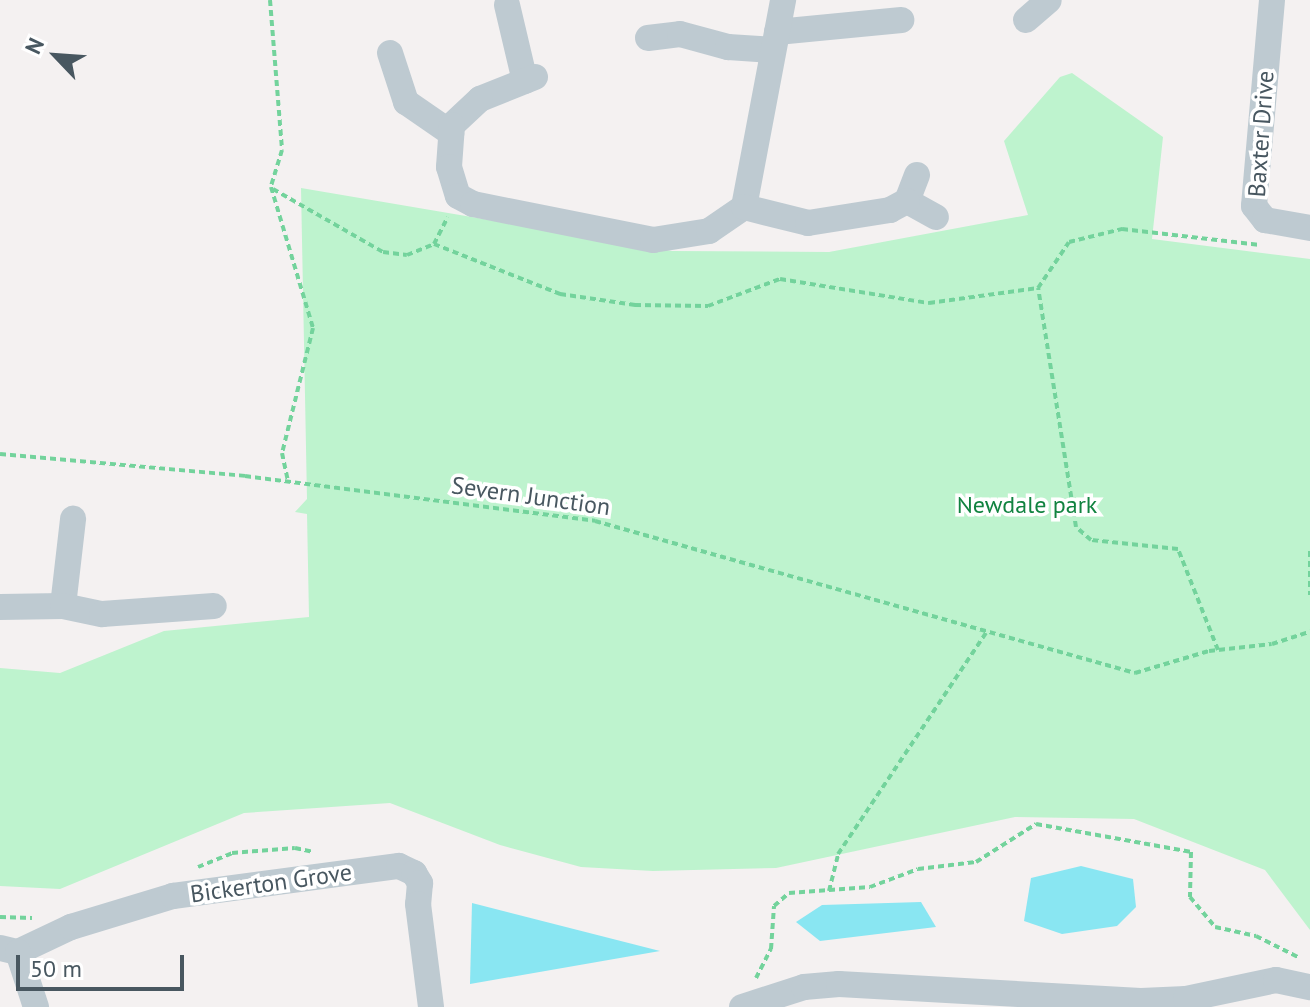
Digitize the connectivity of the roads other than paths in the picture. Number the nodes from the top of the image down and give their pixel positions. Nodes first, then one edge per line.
1 (783, 0) edge
2 (1049, 0) edge
3 (1272, 0) edge
4 (507, 5) dead end
5 (866, 12) edge
6 (901, 20) dead end
7 (1026, 20) dead end
8 (648, 38) dead end
9 (775, 41) junction
10 (390, 53) dead end
11 (451, 133) junction
12 (917, 175) dead end
13 (907, 201) junction
14 (744, 207) junction
15 (936, 217) dead end
16 (1310, 228) edge
17 (73, 519) dead end
18 (63, 606) junction
19 (214, 606) dead end
20 (0, 607) edge
21 (9, 950) edge
22 (1310, 987) edge
23 (898, 997) edge
24 (751, 1004) edge
25 (1141, 1004) edge
26 (36, 1007) edge
27 (431, 1007) edge

1 - 9 street
2 - 7 street
3 - 16 street, Baxter Drive
4 - 11 street
5 - 6 street
5 - 9 street
8 - 9 street
9 - 14 street
10 - 11 street
11 - 14 street
12 - 13 street
13 - 14 street
13 - 15 street
17 - 18 street
18 - 19 street
18 - 20 street
21 - 26 street
21 - 27 street, Bickerton Grove
22 - 25 street
23 - 24 street
23 - 25 street

